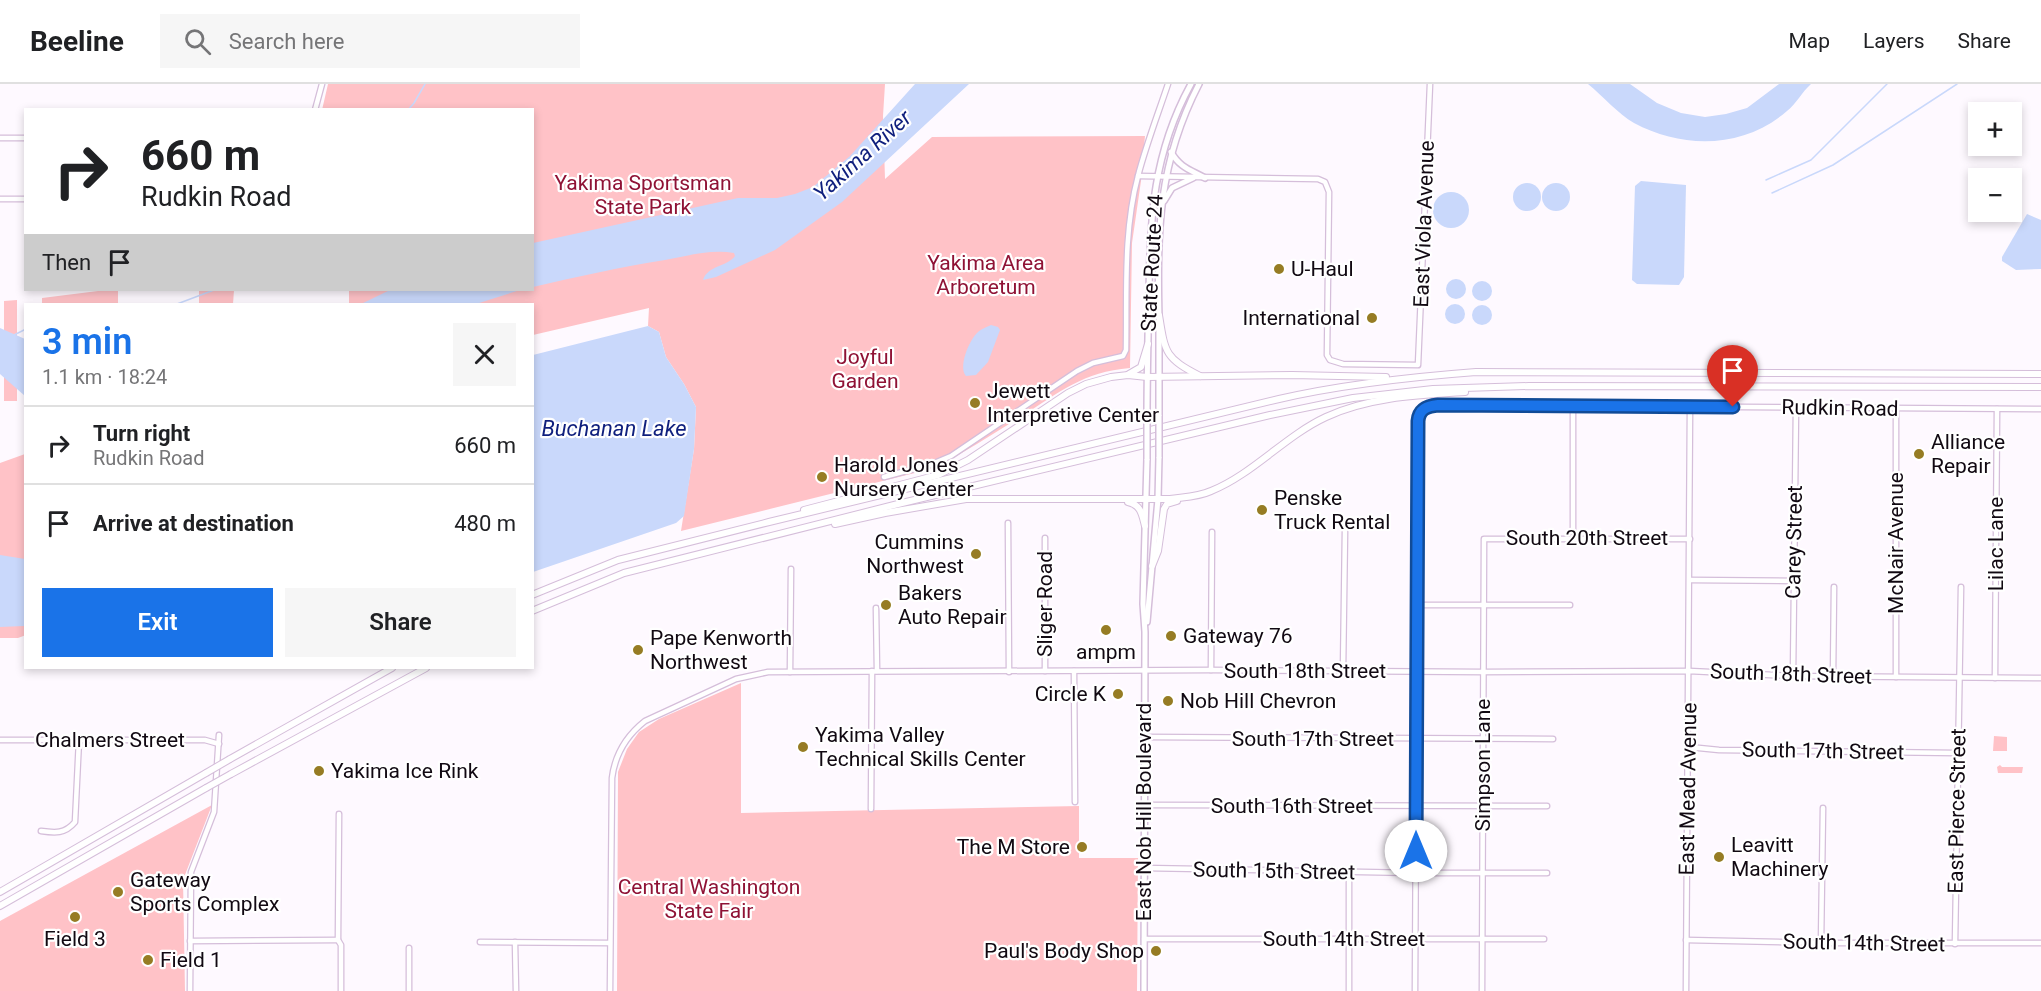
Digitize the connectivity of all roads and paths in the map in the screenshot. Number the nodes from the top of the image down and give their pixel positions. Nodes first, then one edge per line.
1 (322, 84) edge
2 (1168, 84) edge
3 (1191, 84) edge
4 (1199, 84) edge
5 (1430, 84) edge
6 (316, 108) edge
7 (0, 138) edge
8 (24, 138) edge
9 (1171, 152) junction
10 (1138, 176) junction
11 (1156, 177) junction
12 (1165, 177) junction
13 (1193, 178) junction
14 (1205, 178) junction
15 (0, 199) edge
16 (24, 199) edge
17 (1161, 205) junction
18 (1159, 315) junction
19 (1148, 344) junction
20 (2041, 374) edge
21 (1128, 375) junction
22 (1419, 376) junction
23 (1147, 377) junction
24 (1160, 377) junction
25 (1200, 377) junction
26 (1529, 386) junction
27 (2041, 387) edge
28 (1573, 407) junction
29 (1690, 407) junction
30 (1796, 407) junction
31 (1896, 408) junction
32 (1997, 409) junction
33 (2041, 409) edge
34 (1147, 417) joint
35 (884, 477) dead end
36 (1196, 496) junction
37 (1122, 499) junction
38 (1146, 499) junction
39 (1158, 499) junction
40 (770, 522) junction
41 (1008, 524) dead end
42 (1145, 526) junction
43 (1345, 530) dead end
44 (784, 532) junction
45 (1212, 532) dead end
46 (1573, 532) dead end
47 (1045, 538) dead end
48 (1690, 538) junction
49 (1484, 539) joint
50 (1152, 566) junction
51 (791, 569) dead end
52 (1690, 580) junction
53 (1794, 580) junction
54 (1834, 587) dead end
55 (1961, 587) dead end
56 (534, 594) edge
57 (1416, 605) junction
58 (1570, 605) dead end
59 (1484, 606) junction
60 (876, 608) dead end
61 (534, 610) edge
62 (1146, 632) junction
63 (390, 669) edge
64 (424, 669) edge
65 (1211, 670) junction
66 (1689, 670) junction
67 (874, 671) junction
68 (1045, 671) junction
69 (1074, 671) junction
70 (1145, 671) junction
71 (1343, 671) junction
72 (790, 672) junction
73 (1009, 672) junction
74 (1416, 672) junction
75 (1483, 672) junction
76 (1794, 676) junction
77 (1833, 677) junction
78 (1896, 677) junction
79 (1960, 678) junction
80 (1995, 678) junction
81 (2041, 678) edge
82 (219, 735) dead end
83 (1144, 737) junction
84 (1553, 739) dead end
85 (0, 740) edge
86 (79, 740) junction
87 (1416, 740) junction
88 (1483, 740) junction
89 (219, 744) junction
90 (1689, 747) junction
91 (1957, 753) junction
92 (1075, 802) dead end
93 (1144, 805) junction
94 (1416, 806) junction
95 (1483, 806) junction
96 (1547, 806) dead end
97 (1823, 808) dead end
98 (871, 809) dead end
99 (339, 814) dead end
100 (41, 831) dead end
101 (1144, 868) junction
102 (1349, 872) junction
103 (1415, 873) junction
104 (1483, 873) junction
105 (1547, 873) dead end
106 (0, 892) edge
107 (0, 908) edge
108 (1144, 939) junction
109 (1349, 939) junction
110 (1415, 939) junction
111 (1483, 939) junction
112 (1544, 939) dead end
113 (338, 940) junction
114 (1686, 940) junction
115 (190, 941) junction
116 (480, 942) dead end
117 (516, 942) junction
118 (610, 942) junction
119 (1821, 943) junction
120 (2041, 943) edge
121 (1955, 944) junction
122 (409, 948) dead end
123 (190, 991) edge
124 (341, 991) edge
125 (409, 991) edge
126 (516, 991) edge
127 (610, 991) edge
128 (1144, 991) edge
129 (1349, 991) edge
130 (1415, 991) edge
131 (1482, 991) edge
132 (1686, 991) edge

1 - 6 street
2 - 10 street
3 - 11 main road, State Route 24
4 - 9 main road, State Route 24
5 - 14 street, East Viola Avenue
7 - 8 street
9 - 12 main road, State Route 24
9 - 14 main road
10 - 11 street
10 - 35 street
11 - 12 street
11 - 19 main road, State Route 24
12 - 13 street
12 - 17 main road, State Route 24
13 - 14 street
13 - 17 main road
15 - 16 street
17 - 18 main road, State Route 24
18 - 24 main road, State Route 24
18 - 25 highway
19 - 21 highway
19 - 23 main road, State Route 24
20 - 22 highway
21 - 23 highway
21 - 40 highway
22 - 25 highway
22 - 40 highway
23 - 24 highway
23 - 34 main road, State Route 24
24 - 25 highway
24 - 39 main road, East Nob Hill Boulevard, bridge
26 - 27 highway
26 - 36 highway
26 - 44 highway
28 - 29 street, Rudkin Road
28 - 46 street
28 - 57 street, Rudkin Road
29 - 30 street, Rudkin Road
29 - 48 street, East Mead Avenue
30 - 31 street, Rudkin Road
30 - 53 street, Carey Street
31 - 32 street, Rudkin Road
31 - 78 street, McNair Avenue
32 - 33 street, Rudkin Road
32 - 80 street, Lilac Lane
34 - 38 main road, East Nob Hill Boulevard, bridge
36 - 39 highway
36 - 50 highway
37 - 38 highway
37 - 42 highway
37 - 44 highway
38 - 39 highway
38 - 42 main road, East Nob Hill Boulevard
39 - 50 main road, East Nob Hill Boulevard
40 - 56 highway
41 - 73 street
42 - 62 main road, East Nob Hill Boulevard
43 - 71 street
44 - 61 highway
45 - 65 street
47 - 68 street, Sliger Road
48 - 49 street, South 20th Street
48 - 52 street, East Mead Avenue
49 - 59 street, Simpson Lane
50 - 62 main road, East Nob Hill Boulevard
51 - 72 street
52 - 53 street
52 - 66 street, East Mead Avenue
53 - 76 street, Carey Street
54 - 77 street
55 - 79 street, East Pierce Street
57 - 59 street
57 - 74 street
58 - 59 street
59 - 75 street, Simpson Lane
60 - 67 street
62 - 70 main road, East Nob Hill Boulevard
63 - 106 highway, bridge
64 - 107 highway, bridge
65 - 70 street, South 18th Street
65 - 71 street, South 18th Street
66 - 75 street, South 18th Street
66 - 76 street, South 18th Street
66 - 90 street, East Mead Avenue
67 - 72 street, South 18th Street
67 - 73 street, South 18th Street
67 - 98 street
68 - 69 street, South 18th Street
68 - 73 street, South 18th Street
69 - 70 street, South 18th Street
69 - 92 street
70 - 83 main road, East Nob Hill Boulevard
71 - 74 street, South 18th Street
72 - 118 street, South 18th Street
74 - 75 street, South 18th Street
74 - 87 street
75 - 88 street, Simpson Lane
76 - 77 street, South 18th Street
77 - 78 street, South 18th Street
78 - 79 street, South 18th Street
79 - 80 street, South 18th Street
79 - 91 street, East Pierce Street
80 - 81 street, South 18th Street
82 - 89 street
83 - 87 street, South 17th Street
83 - 93 main road, East Nob Hill Boulevard
84 - 88 street, South 17th Street
85 - 86 street, Chalmers Street
86 - 89 street, Chalmers Street
86 - 100 street
87 - 88 street, South 17th Street
87 - 94 street
88 - 95 street, Simpson Lane
89 - 115 street
90 - 91 street, South 17th Street
90 - 114 street, East Mead Avenue
91 - 121 street, East Pierce Street
93 - 94 street, South 16th Street
93 - 101 main road, East Nob Hill Boulevard
94 - 95 street, South 16th Street
94 - 103 street
95 - 96 street, South 16th Street
95 - 104 street, Simpson Lane
97 - 119 street
99 - 113 street
101 - 102 street, South 15th Street
101 - 108 main road, East Nob Hill Boulevard
102 - 103 street, South 15th Street
102 - 109 street
103 - 104 street, South 15th Street
103 - 110 street
104 - 105 street, South 15th Street
104 - 111 street, Simpson Lane
108 - 109 street, South 14th Street
108 - 128 main road, East Nob Hill Boulevard
109 - 110 street, South 14th Street
109 - 129 street
110 - 111 street, South 14th Street
110 - 130 street
111 - 112 street, South 14th Street
111 - 131 street, Simpson Lane
113 - 115 street
113 - 124 street
114 - 119 street, South 14th Street
114 - 132 street, East Mead Avenue
115 - 123 street
116 - 117 street
117 - 118 street
117 - 126 street
118 - 127 street
119 - 121 street, South 14th Street
120 - 121 street, South 14th Street
122 - 125 street

